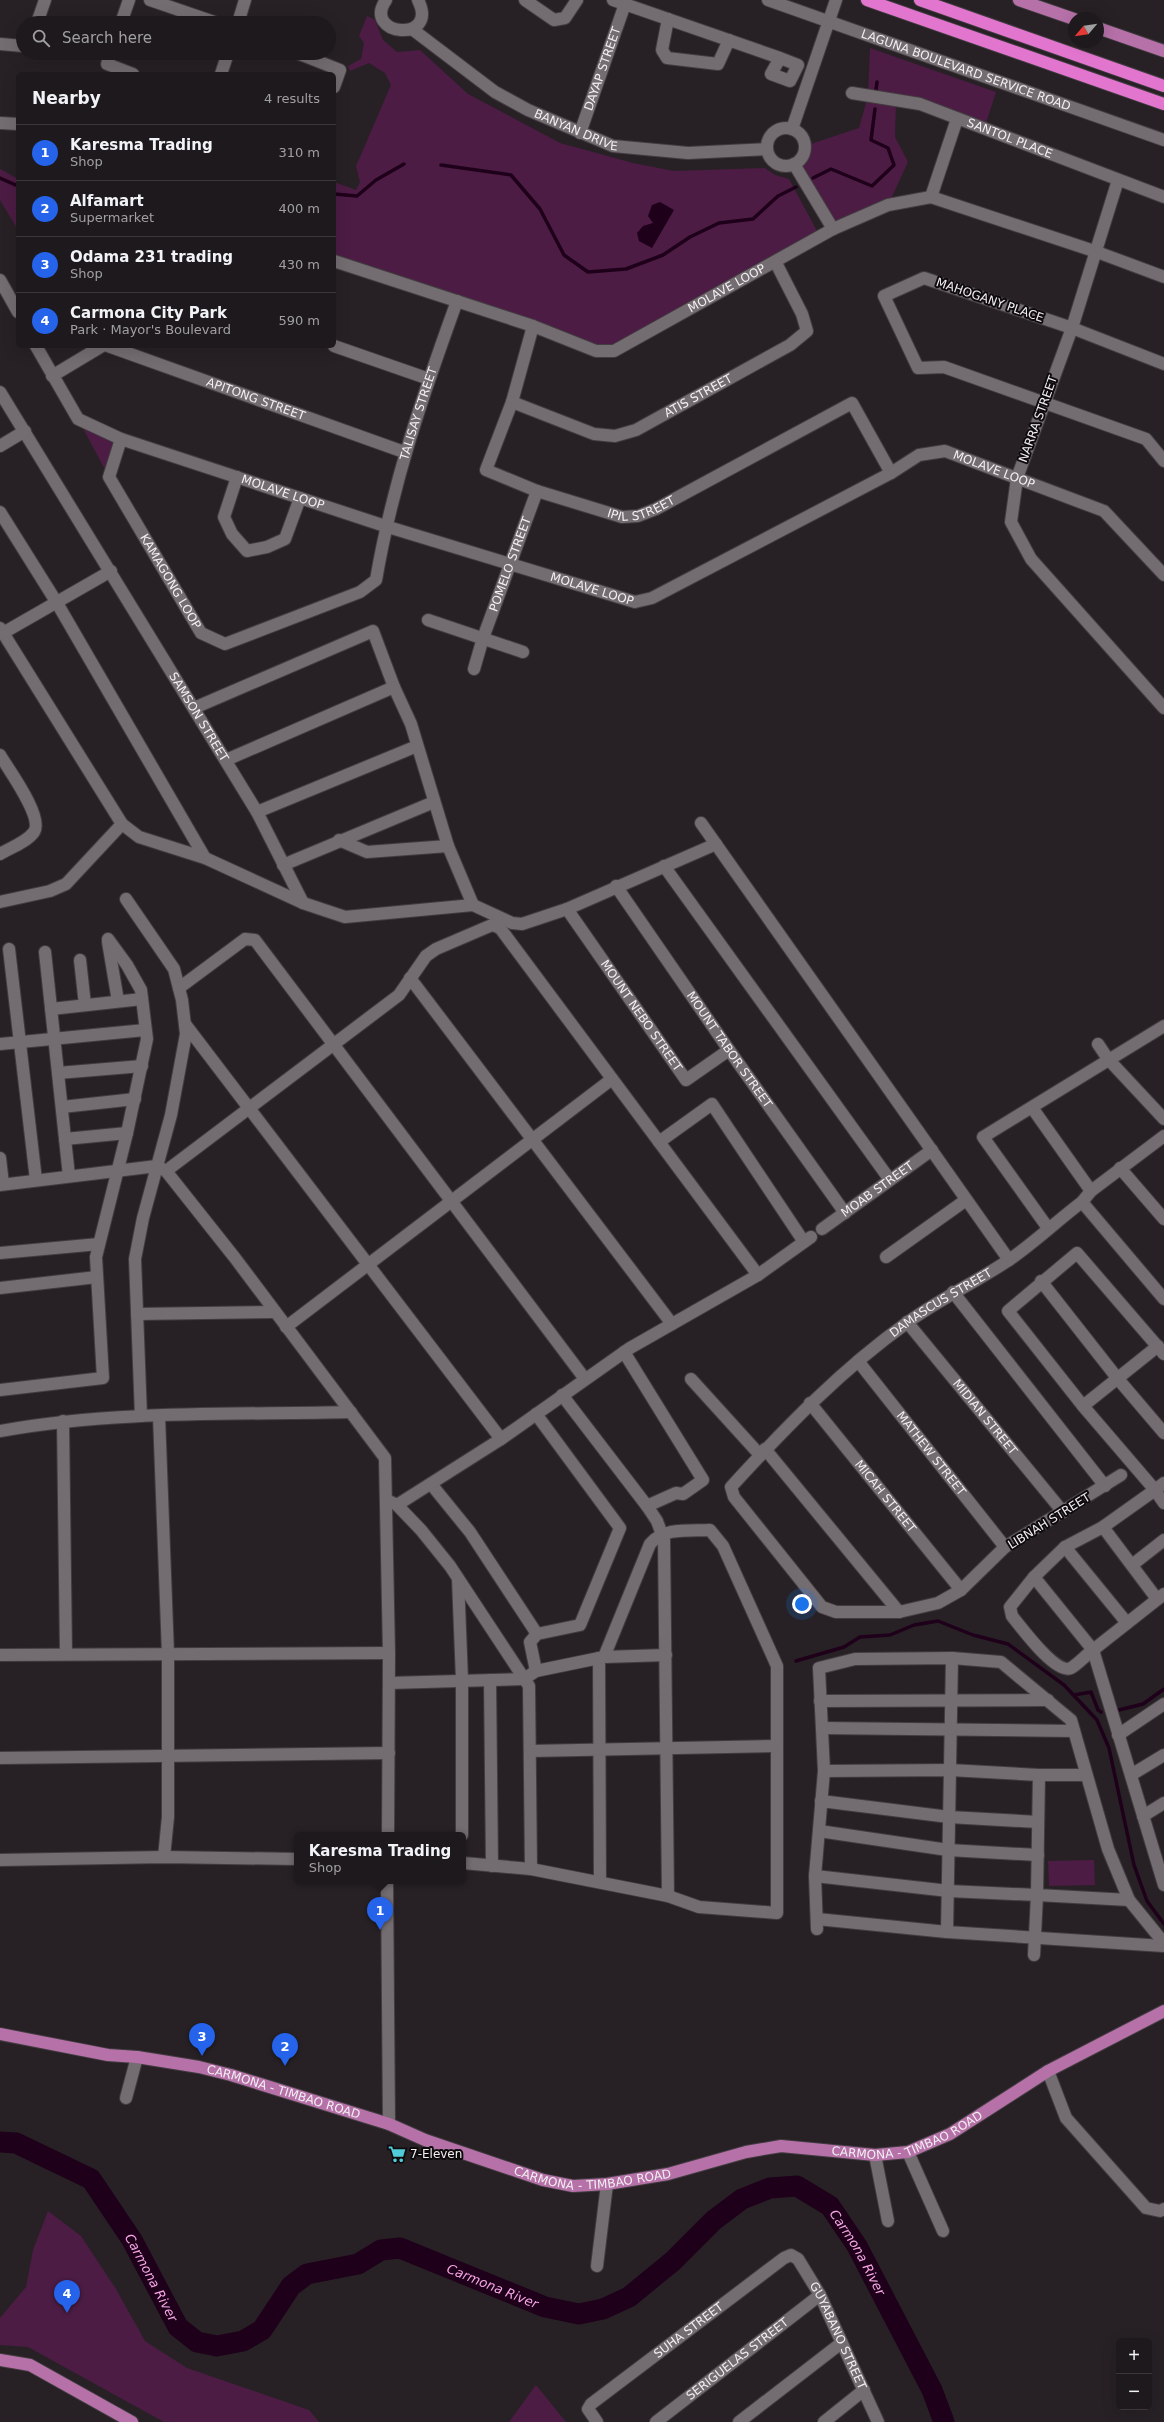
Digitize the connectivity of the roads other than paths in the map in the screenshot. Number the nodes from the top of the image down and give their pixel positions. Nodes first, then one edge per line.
1 (45, 0) edge
2 (129, 0) edge
3 (150, 0) edge
4 (245, 0) edge
5 (418, 0) edge
6 (524, 0) edge
7 (577, 0) edge
8 (613, 0) edge
9 (768, 0) edge
10 (836, 0) edge
11 (920, 0) edge
12 (1019, 0) edge
13 (381, 1) edge
14 (870, 1) edge
15 (625, 4) junction
16 (39, 16) edge
17 (123, 16) edge
18 (197, 16) edge
19 (240, 16) edge
20 (1068, 17) edge
21 (668, 19) junction
22 (829, 21) junction
23 (412, 29) junction
24 (1104, 30) edge
25 (729, 40) junction
26 (0, 44) edge
27 (16, 45) edge
28 (1164, 51) edge
29 (780, 58) dead end
30 (109, 60) edge
31 (226, 60) edge
32 (315, 60) edge
33 (128, 72) edge
34 (222, 72) edge
35 (336, 81) edge
36 (1164, 86) edge
37 (852, 93) dead end
38 (1164, 104) edge
39 (958, 119) junction
40 (0, 124) edge
41 (16, 124) edge
42 (792, 129) junction
43 (580, 133) junction
44 (1164, 140) edge
45 (767, 149) junction
46 (794, 164) junction
47 (1118, 180) junction
48 (931, 197) junction
49 (1164, 197) edge
50 (833, 229) junction
51 (1097, 252) junction
52 (336, 262) edge
53 (776, 263) junction
54 (1164, 277) edge
55 (0, 280) edge
56 (457, 301) junction
57 (16, 306) edge
58 (532, 326) junction
59 (1072, 328) junction
60 (336, 347) edge
61 (37, 348) edge
62 (99, 348) edge
63 (114, 348) edge
64 (1164, 364) edge
65 (52, 376) junction
66 (429, 379) junction
67 (0, 392) edge
68 (512, 402) junction
69 (1044, 402) junction
70 (25, 431) junction
71 (121, 438) junction
72 (0, 446) edge
73 (404, 452) junction
74 (1164, 461) edge
75 (891, 472) junction
76 (237, 477) junction
77 (1017, 478) junction
78 (537, 491) junction
79 (300, 498) junction
80 (0, 512) edge
81 (385, 526) junction
82 (510, 565) junction
83 (111, 571) junction
84 (1164, 575) edge
85 (57, 603) junction
86 (428, 620) dead end
87 (2, 631) edge
88 (483, 638) junction
89 (523, 652) dead end
90 (474, 669) dead end
91 (394, 687) junction
92 (194, 708) junction
93 (1164, 708) edge
94 (417, 746) junction
95 (0, 755) edge
96 (226, 760) junction
97 (434, 802) junction
98 (258, 812) junction
99 (701, 823) dead end
100 (122, 824) junction
101 (339, 840) junction
102 (716, 844) junction
103 (448, 846) junction
104 (0, 854) edge
105 (205, 858) junction
106 (283, 865) junction
107 (664, 866) junction
108 (616, 886) junction
109 (126, 899) dead end
110 (0, 902) edge
111 (303, 903) junction
112 (473, 905) junction
113 (567, 909) junction
114 (10, 949) dead end
115 (45, 952) dead end
116 (80, 960) dead end
117 (410, 978) junction
118 (179, 988) junction
119 (142, 999) junction
120 (118, 1002) junction
121 (85, 1005) junction
122 (51, 1009) junction
123 (185, 1024) junction
124 (145, 1030) junction
125 (1162, 1032) edge
126 (54, 1038) junction
127 (20, 1042) junction
128 (0, 1044) edge
129 (1098, 1044) dead end
130 (332, 1045) junction
131 (729, 1050) junction
132 (1108, 1059) junction
133 (142, 1066) junction
134 (58, 1073) junction
135 (612, 1079) junction
136 (135, 1099) junction
137 (62, 1107) junction
138 (250, 1107) junction
139 (1033, 1108) junction
140 (1164, 1119) edge
141 (127, 1133) junction
142 (1164, 1136) edge
143 (65, 1139) junction
144 (532, 1140) junction
145 (659, 1142) junction
146 (932, 1150) junction
147 (0, 1158) edge
148 (162, 1168) junction
149 (1120, 1168) junction
150 (118, 1170) junction
151 (69, 1176) junction
152 (36, 1180) junction
153 (890, 1180) junction
154 (2, 1184) edge
155 (1091, 1191) junction
156 (966, 1200) junction
157 (451, 1202) junction
158 (1082, 1202) junction
159 (845, 1213) junction
160 (1164, 1219) edge
161 (1048, 1228) junction
162 (822, 1229) dead end
163 (99, 1244) junction
164 (0, 1254) edge
165 (886, 1257) dead end
166 (1009, 1260) junction
167 (369, 1264) junction
168 (758, 1275) junction
169 (97, 1277) junction
170 (1042, 1281) junction
171 (0, 1288) edge
172 (953, 1292) junction
173 (1164, 1299) edge
174 (276, 1312) junction
175 (137, 1314) junction
176 (908, 1322) junction
177 (672, 1324) junction
178 (286, 1327) junction
179 (1161, 1350) edge
180 (624, 1352) junction
181 (858, 1360) junction
182 (585, 1379) junction
183 (691, 1379) dead end
184 (1118, 1379) junction
185 (0, 1390) edge
186 (562, 1395) junction
187 (810, 1403) junction
188 (1083, 1406) junction
189 (351, 1412) junction
190 (536, 1414) junction
191 (142, 1416) junction
192 (159, 1416) junction
193 (63, 1421) junction
194 (0, 1431) edge
195 (1164, 1433) edge
196 (501, 1439) junction
197 (763, 1452) junction
198 (1121, 1475) dead end
199 (430, 1484) junction
200 (1105, 1486) junction
201 (1159, 1487) edge
202 (732, 1492) joint
203 (386, 1501) junction
204 (1164, 1502) edge
205 (397, 1505) junction
206 (647, 1506) junction
207 (1063, 1512) junction
208 (1103, 1527) junction
209 (663, 1535) junction
210 (1164, 1540) edge
211 (1005, 1547) junction
212 (1065, 1548) junction
213 (1132, 1565) junction
214 (1034, 1577) junction
215 (458, 1579) junction
216 (961, 1590) junction
217 (1162, 1595) edge
218 (899, 1612) junction
219 (1127, 1623) junction
220 (537, 1634) junction
221 (1093, 1650) junction
222 (389, 1653) junction
223 (66, 1654) junction
224 (168, 1654) junction
225 (666, 1654) junction
226 (0, 1655) edge
227 (602, 1657) junction
228 (952, 1658) junction
229 (536, 1671) junction
230 (524, 1679) junction
231 (462, 1680) junction
232 (490, 1680) junction
233 (389, 1683) junction
234 (951, 1700) junction
235 (1048, 1700) junction
236 (820, 1701) junction
237 (1164, 1704) edge
238 (822, 1728) junction
239 (951, 1728) junction
240 (1074, 1731) junction
241 (1118, 1735) junction
242 (777, 1746) junction
243 (667, 1749) junction
244 (530, 1750) junction
245 (600, 1750) junction
246 (389, 1752) junction
247 (1164, 1755) edge
248 (168, 1756) junction
249 (0, 1758) edge
250 (950, 1770) junction
251 (824, 1771) junction
252 (1039, 1775) junction
253 (1086, 1775) junction
254 (1131, 1775) junction
255 (821, 1801) junction
256 (1164, 1803) edge
257 (1143, 1816) junction
258 (949, 1817) junction
259 (1038, 1822) junction
260 (818, 1831) junction
261 (388, 1832) edge
262 (462, 1832) edge
263 (948, 1850) junction
264 (1038, 1855) junction
265 (1160, 1855) edge
266 (164, 1857) junction
267 (294, 1859) edge
268 (0, 1860) edge
269 (466, 1863) edge
270 (492, 1866) junction
271 (531, 1869) junction
272 (815, 1876) junction
273 (600, 1882) junction
274 (387, 1884) edge
275 (1164, 1885) edge
276 (949, 1891) junction
277 (1037, 1895) junction
278 (668, 1896) junction
279 (1129, 1900) junction
280 (947, 1932) junction
281 (1034, 1939) junction
282 (1164, 1943) edge
283 (1164, 1946) edge
284 (1034, 1955) dead end
285 (1164, 2011) edge
286 (0, 2034) edge
287 (137, 2057) junction
288 (1048, 2070) junction
289 (126, 2098) dead end
290 (389, 2124) junction
291 (908, 2152) junction
292 (875, 2156) junction
293 (607, 2184) junction
294 (1164, 2209) edge
295 (888, 2221) dead end
296 (943, 2231) dead end
297 (791, 2255) joint
298 (598, 2266) dead end
299 (820, 2295) junction
300 (840, 2344) junction
301 (0, 2360) edge
302 (864, 2390) junction
303 (132, 2422) edge
304 (597, 2422) edge
305 (656, 2422) edge
306 (739, 2422) edge
307 (824, 2422) edge
308 (878, 2422) edge

1 - 16 street
2 - 17 street
3 - 18 street
4 - 19 street
5 - 23 street
6 - 7 street
8 - 15 street
9 - 22 street, LAGUNA BOULEVARD SERVICE ROAD
10 - 22 street
11 - 36 highway
12 - 20 main road
13 - 23 street
14 - 38 highway
15 - 21 street
15 - 43 street, DAYAP STREET
21 - 25 street
21 - 25 street
22 - 42 street
22 - 44 street, LAGUNA BOULEVARD SERVICE ROAD
23 - 43 street, BANYAN DRIVE
24 - 28 main road
25 - 29 street
26 - 27 street
30 - 33 street
31 - 34 street
32 - 35 street
37 - 39 street, SANTOL PLACE
39 - 47 street, SANTOL PLACE
39 - 48 street
40 - 41 street
42 - 45 street
42 - 46 street
43 - 45 street, BANYAN DRIVE
45 - 46 street
46 - 50 street
47 - 49 street, SANTOL PLACE
47 - 51 street, NARRA STREET
48 - 50 street, MOLAVE LOOP
48 - 51 street, MOLAVE LOOP
50 - 53 street, MOLAVE LOOP
51 - 54 street, MOLAVE LOOP
51 - 59 street, NARRA STREET
52 - 56 street, MOLAVE LOOP
53 - 58 street, MOLAVE LOOP
53 - 68 street, ATIS STREET
55 - 57 street
56 - 58 street, MOLAVE LOOP
56 - 66 street, TALISAY STREET
58 - 68 street, IPIL STREET
59 - 64 street
59 - 69 street, NARRA STREET
59 - 69 street, MAHOGANY PLACE
60 - 66 street
61 - 65 street, MOLAVE LOOP
62 - 65 street
63 - 73 street, APITONG STREET
65 - 71 street, MOLAVE LOOP
66 - 73 street, TALISAY STREET
67 - 70 street, SAMSON STREET
68 - 78 street, IPIL STREET
69 - 74 street
69 - 77 street, NARRA STREET
70 - 72 street
70 - 83 street, SAMSON STREET
71 - 76 street, MOLAVE LOOP
71 - 81 street, KAMAGONG LOOP
73 - 81 street, TALISAY STREET
75 - 77 street, MOLAVE LOOP
75 - 78 street, IPIL STREET
75 - 82 street, MOLAVE LOOP
76 - 79 street, MOLAVE LOOP
76 - 79 street
77 - 84 street, MOLAVE LOOP
77 - 93 street, NARRA STREET
78 - 82 street, POMELO STREET
79 - 81 street, MOLAVE LOOP
80 - 85 street
81 - 82 street, MOLAVE LOOP
82 - 88 street, POMELO STREET
83 - 85 street
83 - 92 street, SAMSON STREET
85 - 87 street
85 - 105 street
86 - 88 street
87 - 100 street
88 - 89 street
88 - 90 street, POMELO STREET
91 - 92 street
91 - 94 street
91 - 96 street
92 - 96 street, SAMSON STREET
94 - 97 street
94 - 98 street
95 - 104 street
96 - 98 street, SAMSON STREET
97 - 101 street
97 - 103 street
98 - 106 street, SAMSON STREET
99 - 102 street
100 - 105 street
100 - 110 street
101 - 103 street
101 - 106 street
102 - 107 street
102 - 146 street
103 - 112 street
105 - 111 street
106 - 111 street, SAMSON STREET
107 - 108 street
107 - 153 street
108 - 113 street
108 - 131 street, MOUNT TABOR STREET
109 - 118 street
111 - 112 street
112 - 113 street
113 - 131 street, MOUNT NEBO STREET
114 - 127 street
115 - 122 street
116 - 121 street
117 - 130 street
117 - 135 street
117 - 144 street
118 - 123 street
118 - 130 street
119 - 120 street
119 - 120 street
119 - 124 street
120 - 121 street
121 - 122 street
122 - 126 street
123 - 138 street
123 - 148 street
124 - 126 street
124 - 133 street
125 - 132 street
126 - 127 street
126 - 134 street
127 - 128 street
127 - 152 street
129 - 132 street
130 - 138 street
130 - 157 street
131 - 159 street, MOUNT TABOR STREET
132 - 139 street
132 - 140 street
133 - 134 street
133 - 136 street
134 - 137 street
135 - 144 street
135 - 145 street
136 - 137 street
136 - 141 street
137 - 143 street
138 - 148 street
138 - 167 street
139 - 155 street
139 - 161 street
141 - 143 street
141 - 150 street
142 - 149 street, DAMASCUS STREET
143 - 151 street
144 - 157 street
144 - 177 street
145 - 168 street
145 - 168 street
146 - 153 street, MOAB STREET
146 - 156 street
147 - 154 street
148 - 150 street
148 - 174 street
148 - 175 street
149 - 155 street, DAMASCUS STREET
149 - 160 street
150 - 151 street
150 - 163 street
151 - 152 street
152 - 154 street
153 - 159 street, MOAB STREET
155 - 158 street, DAMASCUS STREET
156 - 165 street
156 - 166 street
157 - 167 street
157 - 182 street
158 - 161 street, DAMASCUS STREET
158 - 173 street
159 - 162 street, MOAB STREET
161 - 166 street, DAMASCUS STREET
163 - 164 street
163 - 169 street
166 - 172 street, DAMASCUS STREET
167 - 178 street
167 - 196 street
168 - 177 street
169 - 171 street
169 - 185 street
170 - 179 street
170 - 184 street
170 - 188 street
172 - 176 street, DAMASCUS STREET
172 - 200 street
174 - 175 street
174 - 178 street
175 - 191 street
176 - 181 street, DAMASCUS STREET
176 - 207 street, MIDIAN STREET
177 - 180 street
178 - 189 street
179 - 184 street
180 - 182 street
180 - 206 street
181 - 187 street, DAMASCUS STREET
181 - 211 street, MATHEW STREET
182 - 186 street
183 - 197 street
184 - 188 street
184 - 195 street
186 - 190 street
186 - 206 street
187 - 197 street, DAMASCUS STREET
187 - 216 street, MICAH STREET
188 - 201 street
189 - 192 street
189 - 203 street
190 - 196 street
190 - 220 street
191 - 192 street
191 - 193 street
192 - 224 street
193 - 194 street
193 - 223 street
196 - 199 street
197 - 202 street, DAMASCUS STREET
197 - 218 street
198 - 200 street, LIBNAH STREET
199 - 205 street
199 - 220 street
200 - 207 street, LIBNAH STREET
201 - 204 street
201 - 208 street
202 - 218 street, LIBNAH STREET
203 - 205 street
203 - 222 street
205 - 215 street
206 - 209 street
207 - 211 street, LIBNAH STREET
208 - 212 street
208 - 213 street
209 - 225 street
209 - 227 street
209 - 242 street
210 - 213 street
211 - 216 street, LIBNAH STREET
212 - 214 street
212 - 219 street
213 - 217 street
214 - 221 street
214 - 221 street
215 - 230 street
215 - 231 street
216 - 218 street, LIBNAH STREET
217 - 219 street
219 - 221 street
220 - 229 street
221 - 241 street
222 - 224 street
222 - 233 street
223 - 224 street
223 - 226 street
224 - 248 street
225 - 227 street
225 - 243 street
227 - 229 street
227 - 245 street
228 - 234 street
228 - 235 street
228 - 236 street
229 - 230 street
230 - 232 street
230 - 244 street
231 - 232 street
231 - 233 street
231 - 262 street
232 - 270 street
233 - 246 street
234 - 235 street
234 - 236 street
234 - 239 street
235 - 240 street
236 - 238 street
237 - 241 street
238 - 239 street
238 - 251 street
239 - 240 street
239 - 250 street
240 - 253 street
241 - 254 street
242 - 243 street
242 - 278 street
243 - 245 street
243 - 278 street
244 - 245 street
244 - 271 street
245 - 273 street
246 - 248 street
246 - 261 street
247 - 254 street
248 - 249 street
248 - 266 street
250 - 251 street
250 - 252 street
250 - 258 street
251 - 255 street
252 - 253 street
252 - 259 street
253 - 279 street
254 - 257 street
255 - 258 street
255 - 260 street
256 - 257 street
257 - 265 street
258 - 259 street
258 - 263 street
259 - 264 street
260 - 263 street
260 - 272 street
263 - 264 street
263 - 276 street
264 - 277 street
265 - 275 street
266 - 267 street
266 - 268 street
269 - 270 street
270 - 271 street
271 - 273 street
272 - 276 street
272 - 280 street
273 - 278 street
274 - 290 street
276 - 277 street
276 - 280 street
277 - 279 street
277 - 281 street
279 - 282 street
280 - 281 street
281 - 283 street
281 - 284 street
285 - 288 main road, CARMONA - TIMBAO ROAD
286 - 287 main road, CARMONA - TIMBAO ROAD
287 - 289 street
287 - 290 main road, CARMONA - TIMBAO ROAD
288 - 291 main road, CARMONA - TIMBAO ROAD
288 - 294 street
290 - 293 main road, CARMONA - TIMBAO ROAD
291 - 292 main road, CARMONA - TIMBAO ROAD
291 - 296 street
292 - 293 main road, CARMONA - TIMBAO ROAD
292 - 295 street
293 - 298 street
297 - 299 street, GUYABANO STREET
297 - 304 street, SUHA STREET
299 - 300 street, GUYABANO STREET
299 - 305 street, SERIGUELAS STREET
300 - 302 street, GUYABANO STREET
300 - 306 street
301 - 303 main road
302 - 307 street
302 - 308 street, GUYABANO STREET

